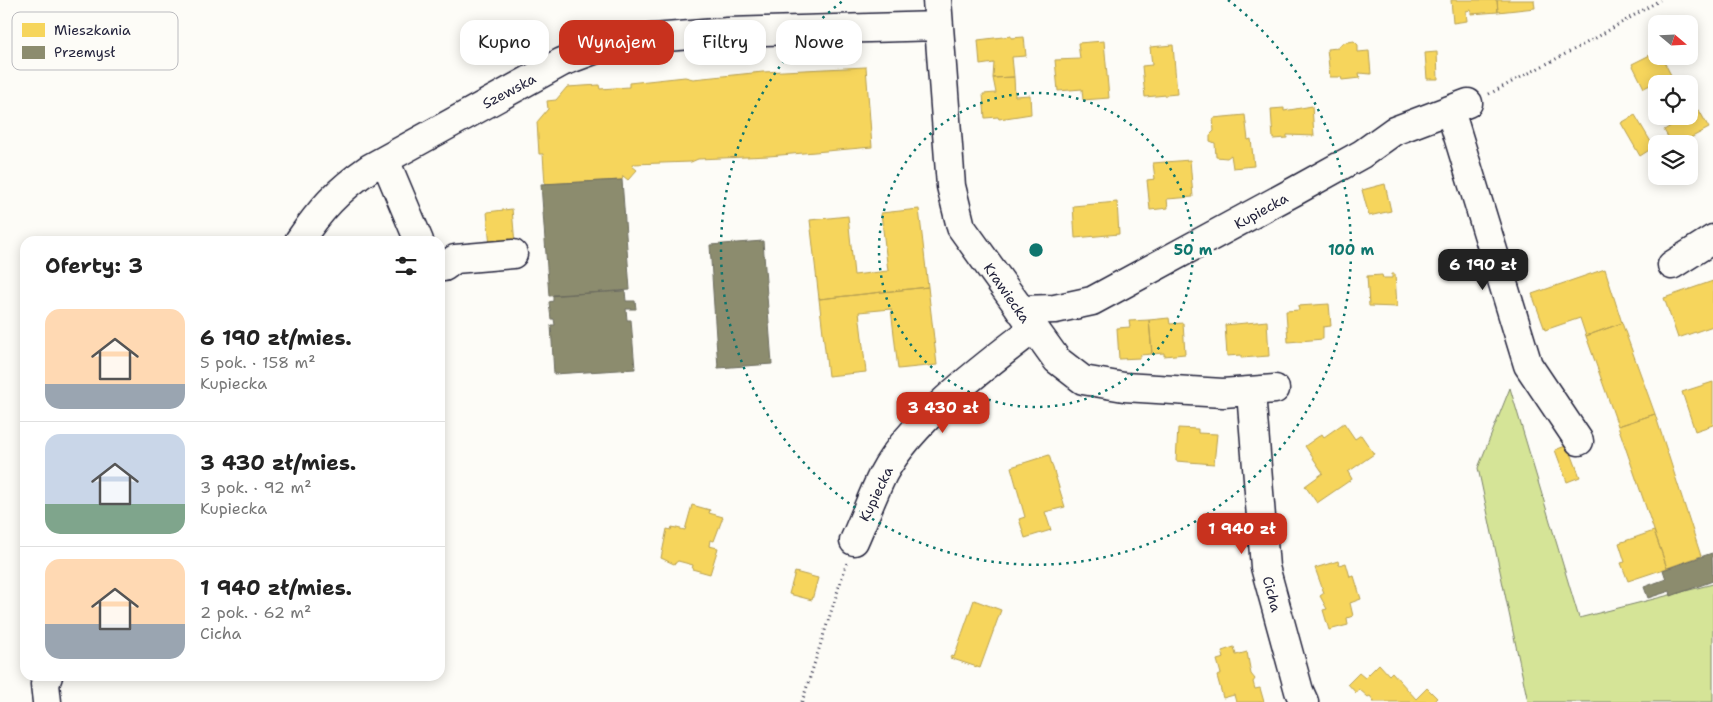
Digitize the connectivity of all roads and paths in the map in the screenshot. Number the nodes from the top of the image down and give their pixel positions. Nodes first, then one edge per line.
1 (1660, 0) edge
2 (938, 13) edge
3 (1459, 106) junction
4 (386, 160) junction
5 (301, 236) edge
6 (417, 236) edge
7 (1713, 239) edge
8 (513, 254) dead end
9 (1672, 265) dead end
10 (445, 266) edge
11 (1026, 320) junction
12 (1263, 391) joint
13 (1579, 441) dead end
14 (854, 541) joint
15 (46, 681) edge
16 (47, 702) edge
17 (802, 702) edge
18 (1304, 702) edge

1 - 3 path
2 - 4 street, Szewska
2 - 11 street, Krawiecka
3 - 11 street, Kupiecka
3 - 13 street
4 - 5 street, Szewska
4 - 6 street
7 - 9 street
8 - 10 street
11 - 12 street, Krawiecka
11 - 14 street, Kupiecka
12 - 18 street, Cicha
14 - 17 path
15 - 16 street

